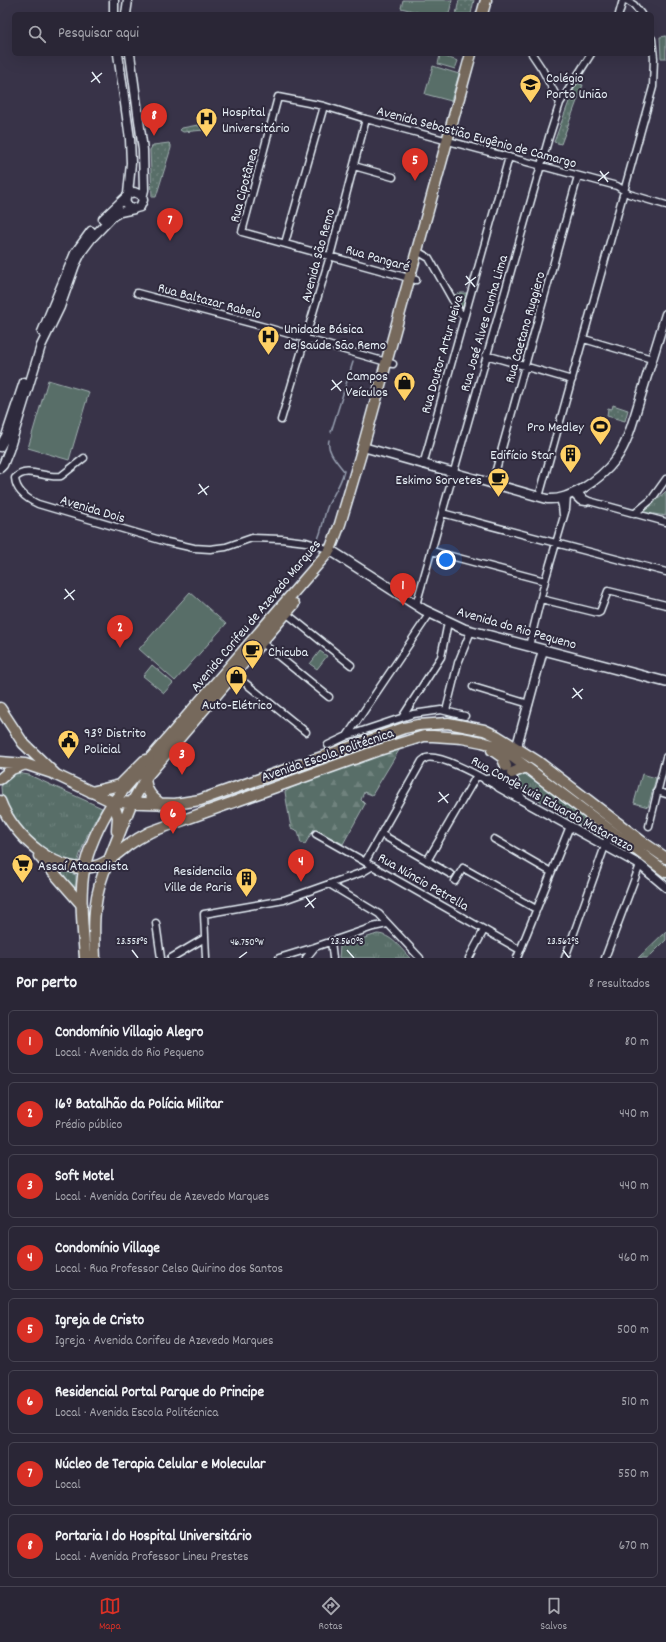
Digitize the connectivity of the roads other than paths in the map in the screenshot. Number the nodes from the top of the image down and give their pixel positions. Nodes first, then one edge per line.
1 (114, 0) edge
2 (128, 0) edge
3 (486, 0) edge
4 (489, 0) edge
5 (492, 0) edge
6 (624, 0) edge
7 (114, 12) edge
8 (126, 12) edge
9 (483, 12) edge
10 (486, 12) edge
11 (489, 12) edge
12 (620, 12) edge
13 (639, 12) edge
14 (118, 56) edge
15 (130, 56) edge
16 (471, 56) edge
17 (477, 56) edge
18 (533, 56) edge
19 (589, 56) edge
20 (654, 56) edge
21 (278, 97) joint
22 (560, 103) junction
23 (324, 106) junction
24 (366, 119) junction
25 (450, 141) junction
26 (509, 157) junction
27 (354, 166) junction
28 (540, 166) junction
29 (578, 176) junction
30 (392, 177) dead end
31 (624, 191) junction
32 (127, 196) junction
33 (142, 198) junction
34 (666, 205) edge
35 (134, 209) junction
36 (242, 232) joint
37 (285, 244) junction
38 (420, 252) junction
39 (330, 256) junction
40 (412, 279) junction
41 (137, 293) dead end
42 (666, 314) edge
43 (464, 316) junction
44 (584, 339) junction
45 (306, 340) junction
46 (486, 355) junction
47 (652, 358) junction
48 (390, 364) junction
49 (525, 366) junction
50 (572, 380) junction
51 (281, 420) dead end
52 (0, 447) edge
53 (366, 448) junction
54 (84, 458) dead end
55 (1, 462) edge
56 (423, 465) junction
57 (453, 474) junction
58 (666, 479) edge
59 (492, 484) junction
60 (539, 497) junction
61 (570, 497) junction
62 (442, 513) junction
63 (634, 514) junction
64 (563, 518) junction
65 (666, 522) edge
66 (556, 542) junction
67 (333, 551) junction
68 (432, 551) junction
69 (666, 572) edge
70 (545, 581) junction
71 (541, 599) junction
72 (416, 605) junction
73 (666, 605) edge
74 (286, 613) junction
75 (430, 613) junction
76 (448, 622) junction
77 (471, 631) junction
78 (261, 642) junction
79 (529, 646) junction
80 (543, 650) junction
81 (351, 665) dead end
82 (234, 674) junction
83 (666, 682) edge
84 (473, 687) dead end
85 (329, 697) dead end
86 (529, 704) junction
87 (0, 708) edge
88 (446, 711) junction
89 (403, 716) junction
90 (465, 716) dead end
91 (306, 732) dead end
92 (347, 736) junction
93 (477, 741) junction
94 (328, 745) dead end
95 (515, 752) junction
96 (666, 757) edge
97 (149, 759) junction
98 (0, 762) edge
99 (25, 764) junction
100 (526, 767) junction
101 (508, 772) junction
102 (56, 774) junction
103 (477, 775) junction
104 (145, 778) junction
105 (0, 779) edge
106 (486, 780) junction
107 (502, 789) junction
108 (92, 792) junction
109 (657, 792) junction
110 (666, 794) edge
111 (521, 798) junction
112 (0, 801) edge
113 (113, 802) junction
114 (131, 804) junction
115 (161, 804) junction
116 (0, 814) edge
117 (9, 820) junction
118 (570, 826) junction
119 (649, 826) dead end
120 (612, 832) junction
121 (629, 832) junction
122 (316, 834) dead end
123 (381, 834) junction
124 (494, 839) dead end
125 (116, 840) junction
126 (605, 846) junction
127 (666, 858) edge
128 (109, 860) junction
129 (428, 861) junction
130 (365, 862) junction
131 (640, 865) junction
132 (373, 866) junction
133 (84, 868) junction
134 (551, 872) junction
135 (666, 872) edge
136 (450, 874) dead end
137 (455, 881) dead end
138 (329, 884) junction
139 (666, 887) edge
140 (82, 905) junction
141 (536, 909) junction
142 (156, 923) dead end
143 (387, 924) junction
144 (484, 930) junction
145 (205, 938) junction
146 (331, 941) junction
147 (315, 947) junction
148 (520, 950) junction
149 (85, 958) edge
150 (95, 958) edge
151 (161, 958) edge
152 (171, 958) edge
153 (206, 958) edge
154 (278, 958) edge
155 (306, 958) edge
156 (333, 958) edge
157 (420, 958) edge
158 (469, 958) edge
159 (517, 958) edge
160 (565, 958) edge
161 (605, 958) edge

1 - 7 street
2 - 8 street
3 - 9 main road
4 - 10 main road
5 - 11 main road
6 - 12 street
6 - 13 street
14 - 32 street
15 - 33 street
16 - 25 main road, Avenida Corifeu de Azevedo Marques
17 - 25 main road, Avenida Corifeu de Azevedo Marques
18 - 22 street
19 - 22 street, Rua José Alves Cunha Lima
20 - 31 street
21 - 23 street, Avenida Sebastião Eugênio de Camargo
21 - 36 street, Rua Cipotânea
22 - 28 street, Rua José Alves Cunha Lima
23 - 24 street, Avenida Sebastião Eugênio de Camargo
23 - 37 street
24 - 25 street, Avenida Sebastião Eugênio de Camargo
24 - 27 street, Avenida São Remo
25 - 26 street, Avenida Sebastião Eugênio de Camargo
25 - 38 main road, Avenida Corifeu de Azevedo Marques
26 - 28 street, Avenida Sebastião Eugênio de Camargo
26 - 43 street, Rua Doutor Artur Neiva
27 - 30 street
27 - 39 street, Avenida São Remo
28 - 29 street, Avenida Sebastião Eugênio de Camargo
28 - 46 street, Rua José Alves Cunha Lima
29 - 31 street, Avenida Sebastião Eugênio de Camargo
29 - 49 street, Rua Caetano Ruggiero
31 - 34 street, Avenida Sebastião Eugênio de Camargo
31 - 44 street
32 - 33 street
32 - 35 street
32 - 52 street
33 - 35 street
35 - 55 street
36 - 37 street, Rua Pangaré
37 - 39 street, Rua Pangaré
38 - 40 main road, Avenida Corifeu de Azevedo Marques
38 - 43 street
39 - 40 street, Rua Pangaré
39 - 45 street, Avenida São Remo
40 - 48 main road, Avenida Corifeu de Azevedo Marques
41 - 45 street, Rua Baltazar Rabelo
42 - 47 street
43 - 56 street, Rua Doutor Artur Neiva
44 - 47 street
44 - 50 street
45 - 48 street, Rua Baltazar Rabelo
45 - 51 street, Avenida São Remo
46 - 49 street
46 - 57 street, Rua José Alves Cunha Lima
47 - 61 street
48 - 53 main road, Avenida Corifeu de Azevedo Marques
49 - 50 street
49 - 59 street, Rua Caetano Ruggiero
50 - 60 street
53 - 56 street
53 - 67 main road, Avenida Corifeu de Azevedo Marques
54 - 67 street, Avenida Dois
56 - 57 street
57 - 59 street
57 - 62 street, Rua José Alves Cunha Lima
58 - 63 street
59 - 60 street
60 - 61 street
61 - 63 street
61 - 64 street
61 - 64 street
62 - 66 street
62 - 68 street, Rua José Alves Cunha Lima
63 - 65 street
64 - 66 street
66 - 69 street
66 - 70 street
67 - 72 main road, Avenida do Rio Pequeno
67 - 74 main road, Avenida Corifeu de Azevedo Marques
67 - 97 main road, Avenida Corifeu de Azevedo Marques
68 - 70 street
68 - 72 street, Rua José Alves Cunha Lima
70 - 71 street
71 - 73 street
71 - 79 street
72 - 75 main road, Avenida do Rio Pequeno
74 - 78 main road, Avenida Corifeu de Azevedo Marques
74 - 81 street
75 - 76 main road, Avenida do Rio Pequeno
75 - 92 street
76 - 77 main road, Avenida do Rio Pequeno
76 - 89 street
77 - 79 main road, Avenida do Rio Pequeno
77 - 88 street
78 - 82 main road, Avenida Corifeu de Azevedo Marques
78 - 85 street
79 - 80 main road, Avenida do Rio Pequeno
80 - 83 main road, Avenida do Rio Pequeno
80 - 86 street
82 - 91 street
82 - 104 main road, Avenida Corifeu de Azevedo Marques
84 - 86 street
86 - 95 street
87 - 102 main road, Avenida Escola Politécnica
88 - 89 street
88 - 90 street
89 - 92 street
92 - 94 street
93 - 95 main road, Avenida Escola Politécnica
93 - 101 main road
93 - 128 main road, Avenida Escola Politécnica
95 - 100 main road, Avenida Escola Politécnica
95 - 101 street
95 - 115 main road, Avenida Escola Politécnica
95 - 121 main road, Avenida Escola Politécnica
96 - 109 street
97 - 108 main road
97 - 113 main road, Avenida Corifeu de Azevedo Marques
98 - 99 main road
99 - 102 main road
99 - 105 main road
100 - 101 main road
100 - 120 main road, Avenida Escola Politécnica
101 - 106 street
101 - 107 street
101 - 111 street
102 - 108 main road, Avenida Escola Politécnica
103 - 106 street, Rua Conde Luis Eduardo Matarazzo
103 - 123 street, Rua Conde Luis Eduardo Matarazzo
103 - 129 street
104 - 114 main road, Avenida Corifeu de Azevedo Marques
104 - 115 main road
106 - 107 street, Rua Conde Luis Eduardo Matarazzo
107 - 111 street, Rua Conde Luis Eduardo Matarazzo
108 - 113 main road, Avenida Escola Politécnica
109 - 110 street
109 - 119 street
111 - 118 street, Rua Conde Luis Eduardo Matarazzo
112 - 117 main road, Avenida Escola Politécnica
113 - 114 main road, Avenida Escola Politécnica
113 - 125 main road
113 - 133 main road, Avenida Corifeu de Azevedo Marques
114 - 115 main road, Avenida Escola Politécnica
114 - 125 main road, Avenida Corifeu de Azevedo Marques
116 - 117 main road
117 - 133 main road, Avenida Escola Politécnica
117 - 140 main road
118 - 126 street, Rua Conde Luis Eduardo Matarazzo
118 - 134 street
120 - 121 main road
120 - 126 street
120 - 135 main road, Avenida Escola Politécnica
121 - 127 main road, Avenida Escola Politécnica
122 - 130 street, Rua Núncio Petrella
123 - 129 street
123 - 130 street
124 - 134 street
125 - 128 main road, Avenida Corifeu de Azevedo Marques
126 - 131 street, Rua Conde Luis Eduardo Matarazzo
126 - 160 street
128 - 133 main road, Avenida Escola Politécnica
128 - 150 main road, Avenida Corifeu de Azevedo Marques
129 - 136 street
130 - 132 street, Rua Núncio Petrella
131 - 139 street, Rua Conde Luis Eduardo Matarazzo
131 - 161 street
132 - 138 street
132 - 144 street, Rua Núncio Petrella
133 - 140 main road, Avenida Corifeu de Azevedo Marques
134 - 141 street
137 - 141 street
138 - 143 street
138 - 145 street
140 - 149 main road, Avenida Corifeu de Azevedo Marques
141 - 148 street
142 - 151 street
143 - 146 street
143 - 157 street
144 - 148 street, Rua Núncio Petrella
144 - 158 street
145 - 152 street
145 - 153 street
146 - 147 street
146 - 156 street
147 - 154 street
147 - 155 street
148 - 159 street

